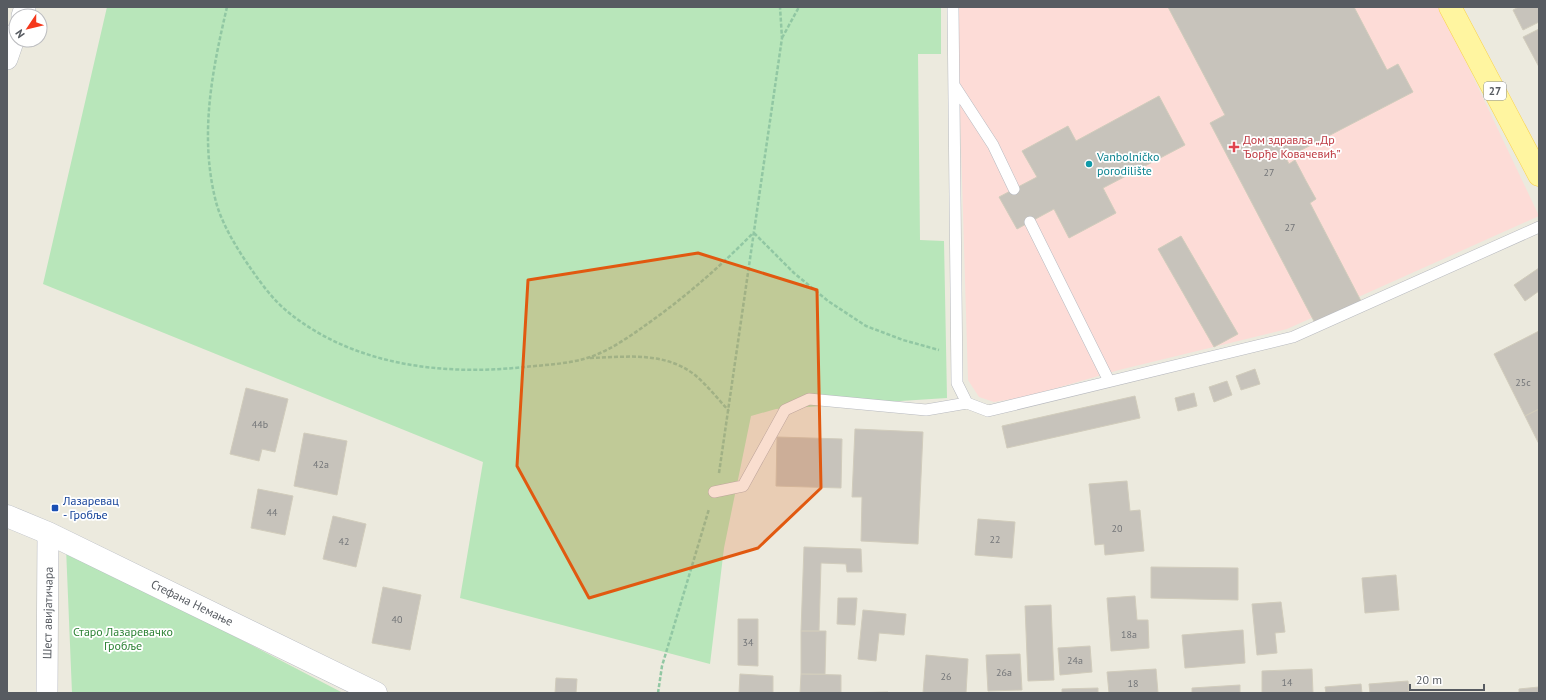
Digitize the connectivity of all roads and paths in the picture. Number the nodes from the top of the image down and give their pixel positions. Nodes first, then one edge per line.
1 (227, 7) edge
2 (780, 7) edge
3 (799, 7) edge
4 (953, 7) edge
5 (1450, 7) edge
6 (782, 38) junction
7 (11, 48) edge
8 (7, 59) edge
9 (954, 85) junction
10 (1539, 175) edge
11 (1014, 189) dead end
12 (1030, 222) dead end
13 (1539, 227) edge
14 (754, 232) junction
15 (957, 355) junction
16 (587, 358) junction
17 (1109, 381) junction
18 (967, 403) junction
19 (729, 412) junction
20 (714, 492) junction
21 (7, 516) edge
22 (48, 534) junction
23 (47, 693) edge
24 (376, 693) edge
25 (658, 693) edge

1 - 16 path
2 - 6 path
3 - 6 path
4 - 9 lane
5 - 10 main road, 27
6 - 14 path
7 - 8 street
9 - 11 lane
9 - 15 lane
12 - 17 lane
13 - 17 lane
14 - 15 path
14 - 16 path
14 - 19 path
15 - 18 lane
16 - 19 path
17 - 18 lane
18 - 20 lane
19 - 20 path
20 - 25 path
21 - 22 street, Стефана Немање
22 - 23 street, Шест авијатичара
22 - 24 street, Стефана Немање

